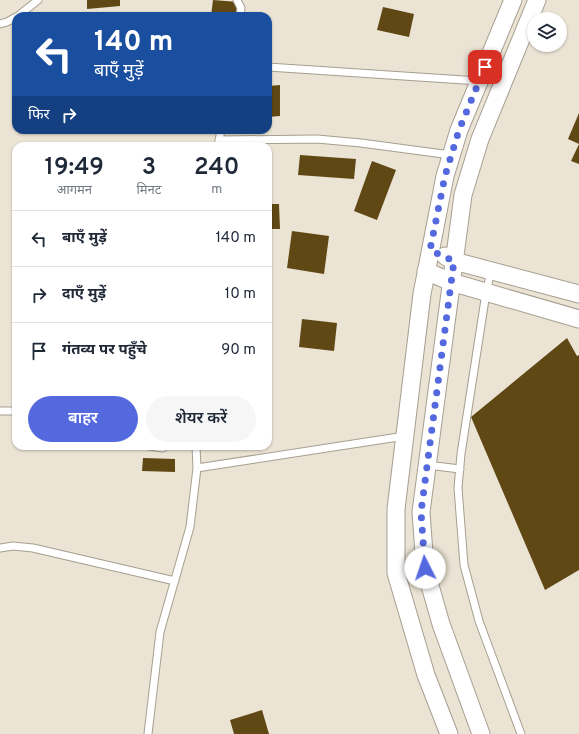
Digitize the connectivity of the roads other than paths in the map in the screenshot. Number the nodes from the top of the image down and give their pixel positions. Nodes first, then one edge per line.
1 (38, 0) edge
2 (237, 0) edge
3 (513, 0) edge
4 (537, 0) edge
5 (22, 12) edge
6 (240, 12) edge
7 (12, 19) edge
8 (0, 24) edge
9 (272, 67) edge
10 (480, 81) junction
11 (244, 142) edge
12 (451, 155) junction
13 (430, 250) junction
14 (454, 261) junction
15 (491, 270) junction
16 (426, 271) junction
17 (451, 282) junction
18 (486, 293) junction
19 (579, 294) edge
20 (579, 320) edge
21 (0, 411) edge
22 (12, 411) edge
23 (405, 436) junction
24 (196, 450) edge
25 (427, 466) junction
26 (197, 468) junction
27 (460, 469) junction
28 (0, 548) edge
29 (175, 581) junction
30 (148, 734) edge
31 (449, 734) edge
32 (481, 734) edge
33 (522, 734) edge

1 - 5 lane
2 - 6 lane
3 - 10 street
4 - 14 street
7 - 8 lane
9 - 10 lane
10 - 12 street
11 - 12 lane
12 - 13 street
13 - 14 street
13 - 16 street
14 - 15 street
14 - 17 street
15 - 18 lane
15 - 19 street
16 - 17 street
16 - 23 street
17 - 18 street
17 - 25 street
18 - 20 street
18 - 27 lane
21 - 22 lane
23 - 26 lane
23 - 31 street
24 - 26 lane
25 - 27 lane
25 - 32 street
26 - 29 lane
27 - 33 lane
28 - 29 lane
29 - 30 lane

